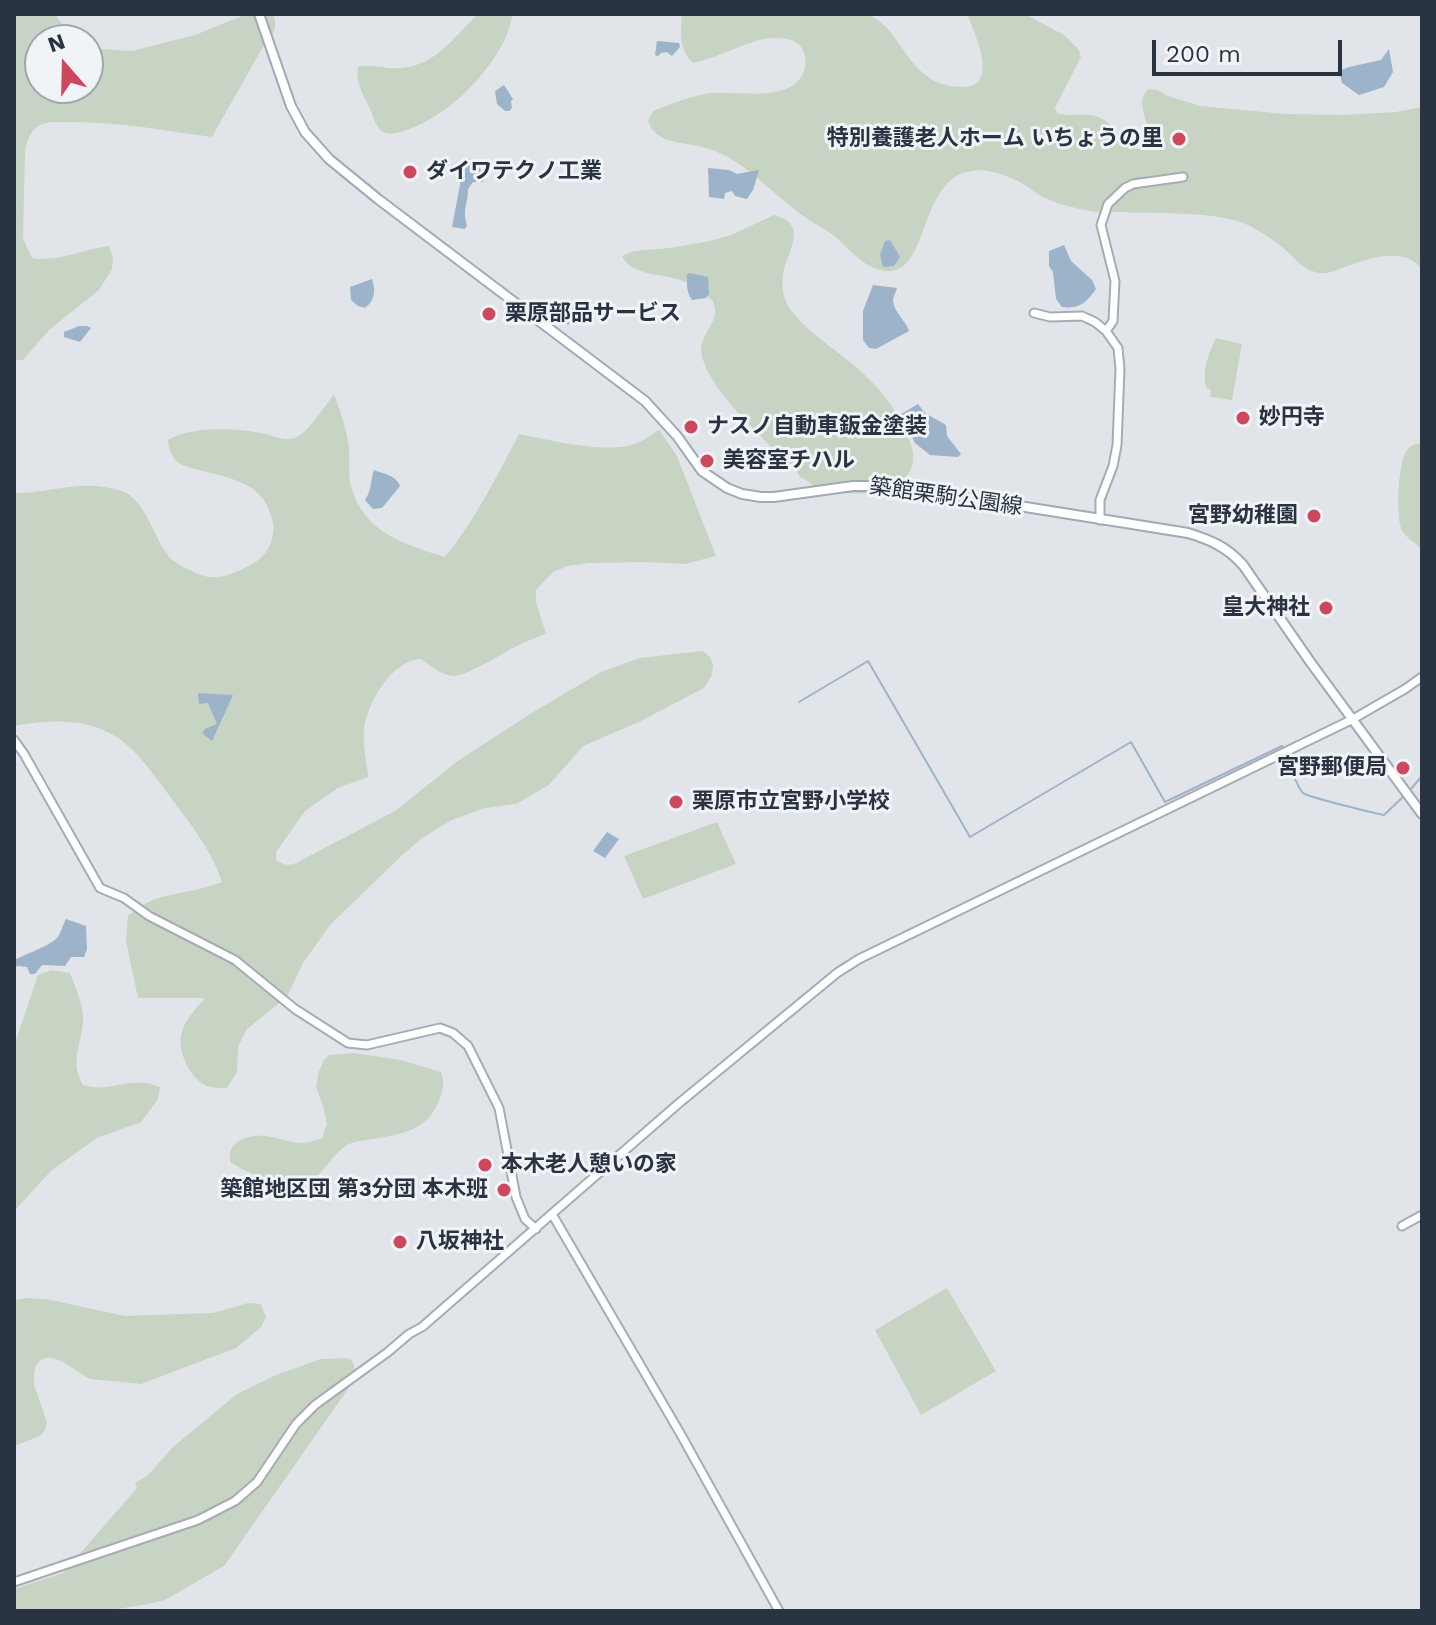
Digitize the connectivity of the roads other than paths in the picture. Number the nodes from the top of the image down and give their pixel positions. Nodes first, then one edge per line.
1 (259, 14) edge
2 (1183, 177) dead end
3 (1034, 313) dead end
4 (1106, 331) junction
5 (1100, 520) junction
6 (1422, 677) edge
7 (1353, 719) junction
8 (14, 740) edge
9 (1422, 814) edge
10 (552, 1214) junction
11 (1422, 1215) edge
12 (1402, 1226) dead end
13 (536, 1229) junction
14 (14, 1582) edge
15 (779, 1611) edge

1 - 5 main road, 築館栗駒公園線
2 - 4 street
3 - 4 street
4 - 5 street
5 - 7 main road, 築館栗駒公園線
6 - 7 street
7 - 9 main road, 築館栗駒公園線
7 - 10 street
8 - 13 street
10 - 13 street
10 - 15 street
11 - 12 street
13 - 14 street

